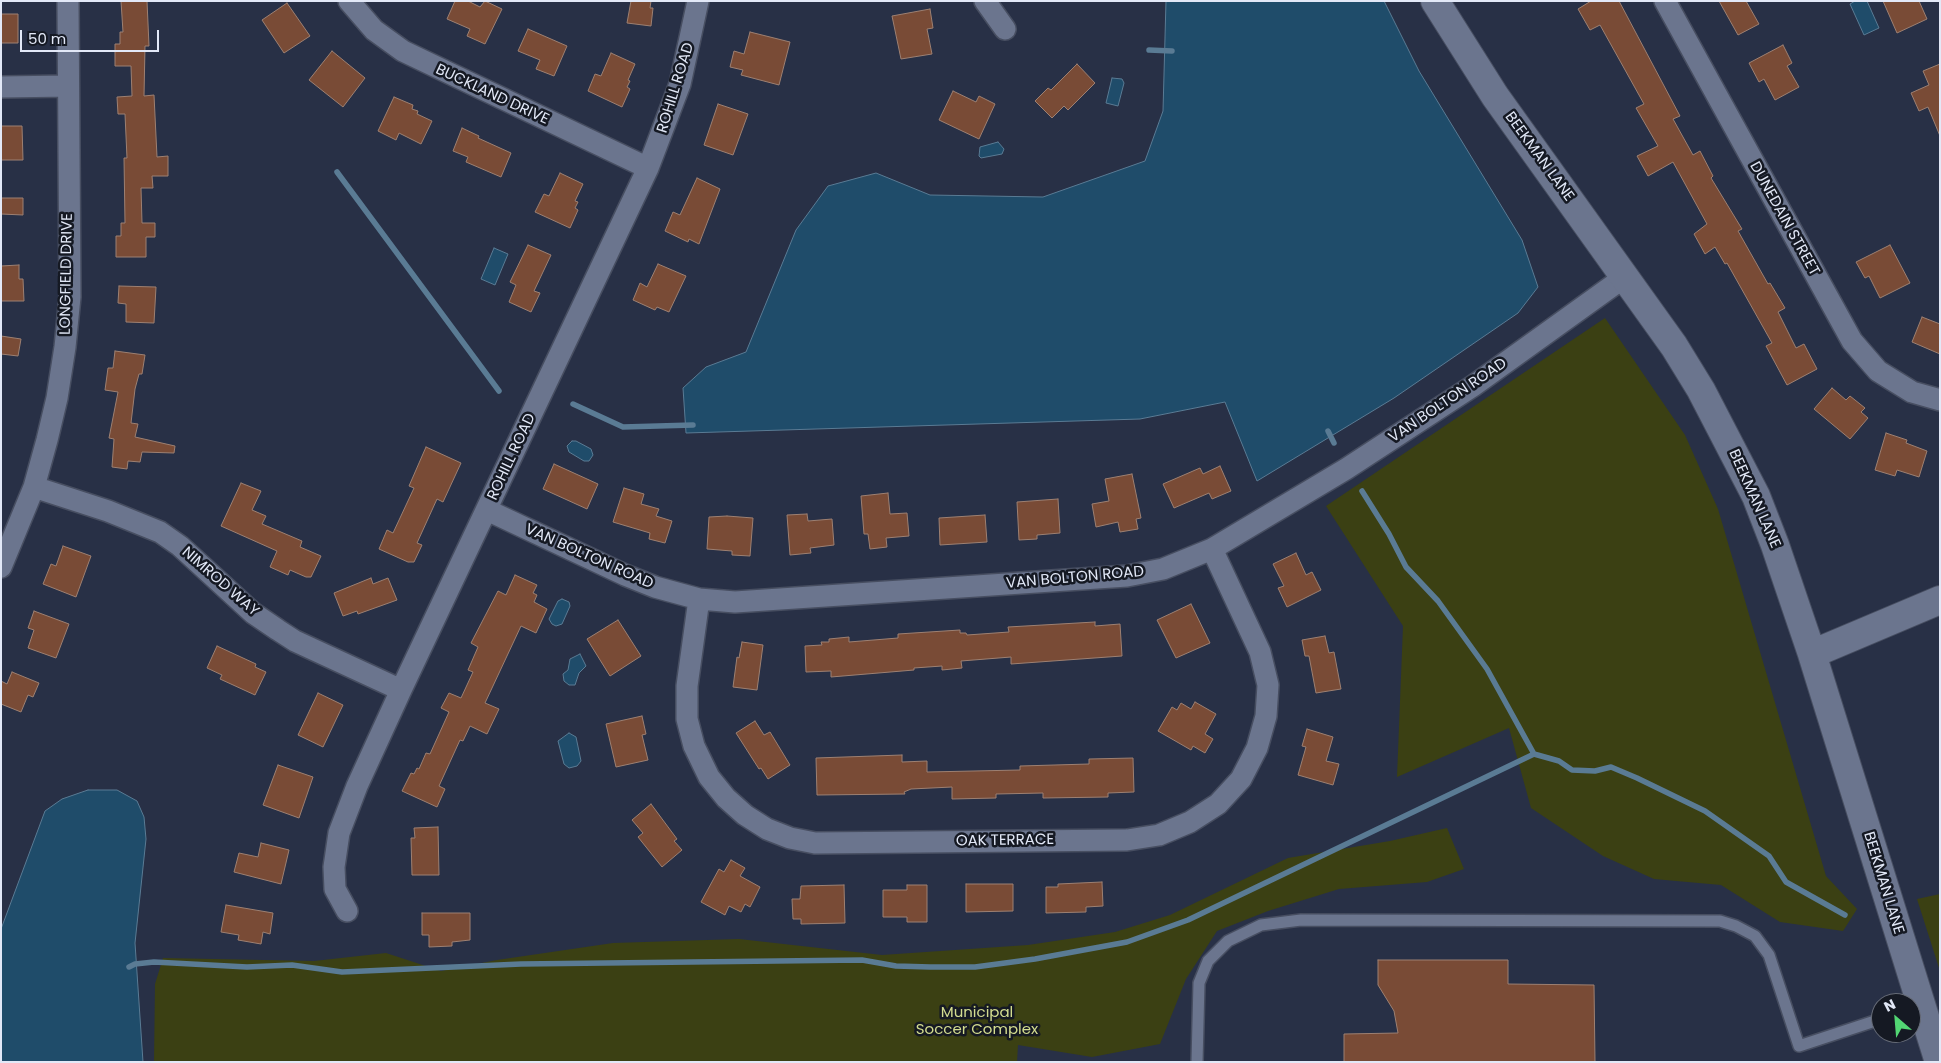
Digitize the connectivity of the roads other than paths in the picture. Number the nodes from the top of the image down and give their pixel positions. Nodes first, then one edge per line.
1 (68, 1) edge
2 (349, 1) edge
3 (698, 1) edge
4 (985, 1) edge
5 (1435, 1) edge
6 (1665, 1) edge
7 (1005, 29) dead end
8 (68, 86) junction
9 (1, 87) edge
10 (648, 168) junction
11 (1626, 276) junction
12 (1940, 400) edge
13 (34, 486) junction
14 (487, 510) junction
15 (1212, 549) junction
16 (1, 567) edge
17 (699, 599) junction
18 (1940, 600) edge
19 (1812, 654) junction
20 (401, 690) junction
21 (347, 911) dead end
22 (1912, 993) edge
23 (1921, 1020) edge
24 (1871, 1022) edge
25 (1197, 1062) edge
26 (1939, 1062) edge

1 - 8 street, LONGFIELD DRIVE
2 - 10 street, BUCKLAND DRIVE
3 - 10 street, ROHILL ROAD
4 - 7 street
5 - 11 street, BEEKMAN LANE
6 - 12 street, DUNEDAIN STREET
8 - 9 street
8 - 13 street, LONGFIELD DRIVE
10 - 14 street, ROHILL ROAD
11 - 15 street, VAN BOLTON ROAD
11 - 19 street, BEEKMAN LANE
13 - 16 street, LONGFIELD DRIVE
13 - 20 street, NIMROD WAY
14 - 17 street, VAN BOLTON ROAD
14 - 20 street, ROHILL ROAD
15 - 17 street, VAN BOLTON ROAD
15 - 17 street, OAK TERRACE
18 - 19 street
19 - 22 street, BEEKMAN LANE
20 - 21 street, ROHILL ROAD
23 - 26 street, BEEKMAN LANE
24 - 25 lane

